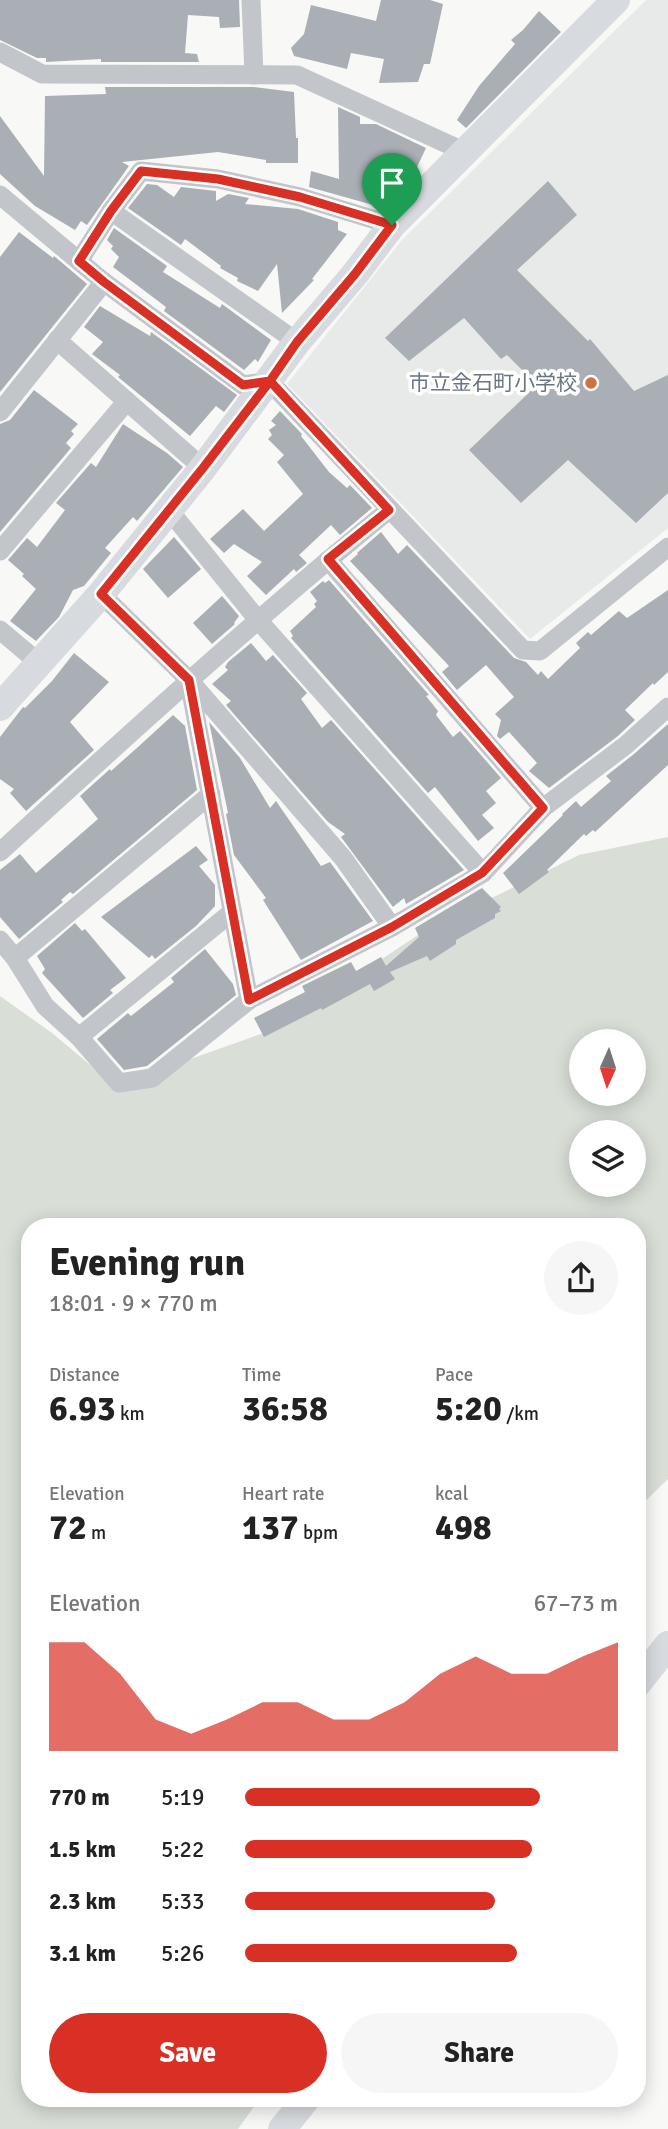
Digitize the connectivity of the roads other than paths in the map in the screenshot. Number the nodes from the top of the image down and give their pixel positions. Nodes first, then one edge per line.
1 (251, 0) edge
2 (616, 0) edge
3 (0, 52) edge
4 (254, 75) junction
5 (465, 152) junction
6 (4, 206) edge
7 (111, 211) junction
8 (392, 225) junction
9 (79, 261) junction
10 (104, 282) junction
11 (57, 341) junction
12 (297, 342) junction
13 (270, 381) junction
14 (127, 401) junction
15 (0, 412) edge
16 (203, 468) junction
17 (169, 510) junction
18 (389, 510) junction
19 (668, 547) edge
20 (0, 551) edge
21 (328, 559) junction
22 (101, 594) junction
23 (258, 620) junction
24 (0, 630) edge
25 (39, 663) junction
26 (189, 680) junction
27 (0, 707) edge
28 (668, 708) edge
29 (211, 794) junction
30 (543, 808) junction
31 (0, 852) edge
32 (482, 873) junction
33 (232, 912) junction
34 (392, 927) junction
35 (0, 940) edge
36 (15, 958) junction
37 (249, 1000) junction
38 (79, 1037) junction
39 (668, 1645) edge
40 (646, 1673) edge
41 (300, 2107) edge
42 (282, 2129) edge

1 - 4 street
2 - 5 street
3 - 4 street
4 - 5 street
5 - 8 street
6 - 9 street
7 - 8 street
7 - 9 street
7 - 12 street
8 - 12 street
9 - 10 street
10 - 11 street
10 - 13 street
11 - 14 street
11 - 15 street
12 - 13 street
13 - 16 street
13 - 18 street
14 - 16 street
14 - 20 street
16 - 17 street
17 - 22 street
17 - 23 street
18 - 19 street
18 - 21 street
21 - 23 street
21 - 30 street
22 - 25 street
22 - 26 street
23 - 26 street
23 - 32 street
24 - 25 street
25 - 27 street
26 - 29 street
26 - 31 street
26 - 34 street
28 - 30 street
29 - 33 street
29 - 36 street
30 - 32 street
32 - 34 street
33 - 37 street
33 - 38 street
34 - 37 street
35 - 36 street
36 - 38 street
37 - 38 street
39 - 40 street
41 - 42 street

